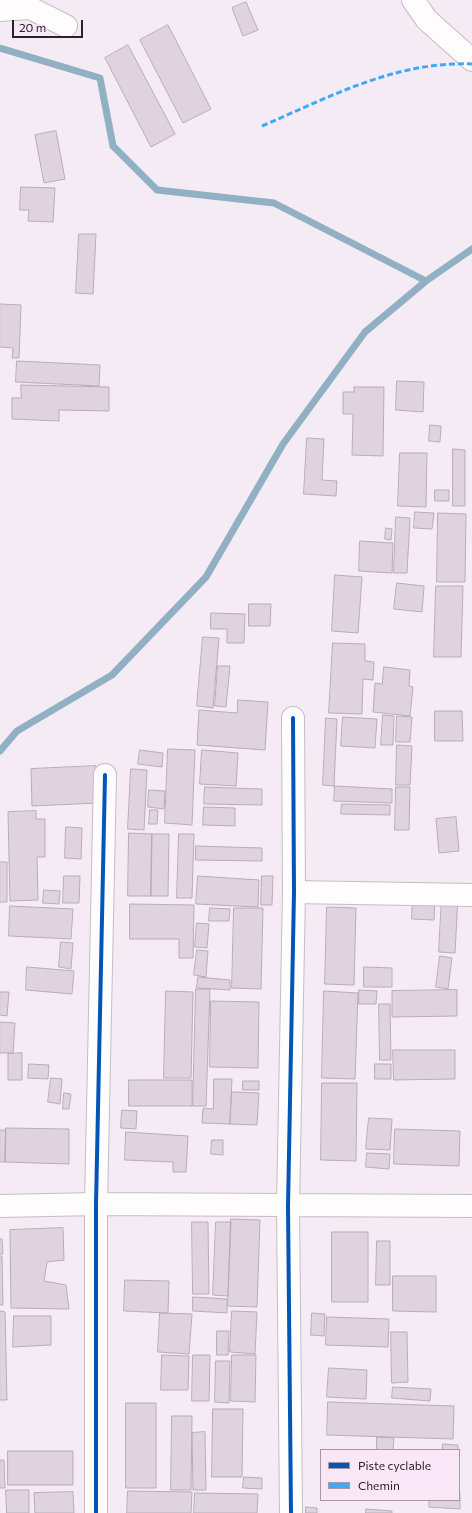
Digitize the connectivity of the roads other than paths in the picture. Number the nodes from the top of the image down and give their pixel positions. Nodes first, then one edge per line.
1 (412, 0) edge
2 (0, 10) edge
3 (66, 26) dead end
4 (472, 60) edge
5 (294, 718) dead end
6 (106, 774) dead end
7 (294, 892) junction
8 (472, 895) edge
9 (96, 1204) junction
10 (0, 1206) edge
11 (288, 1206) junction
12 (472, 1206) edge
13 (96, 1513) edge
14 (291, 1513) edge

1 - 4 street
2 - 3 street
5 - 7 street
6 - 9 street
7 - 8 street
7 - 11 street
9 - 10 street
9 - 11 street
9 - 13 street
11 - 12 street
11 - 14 street

